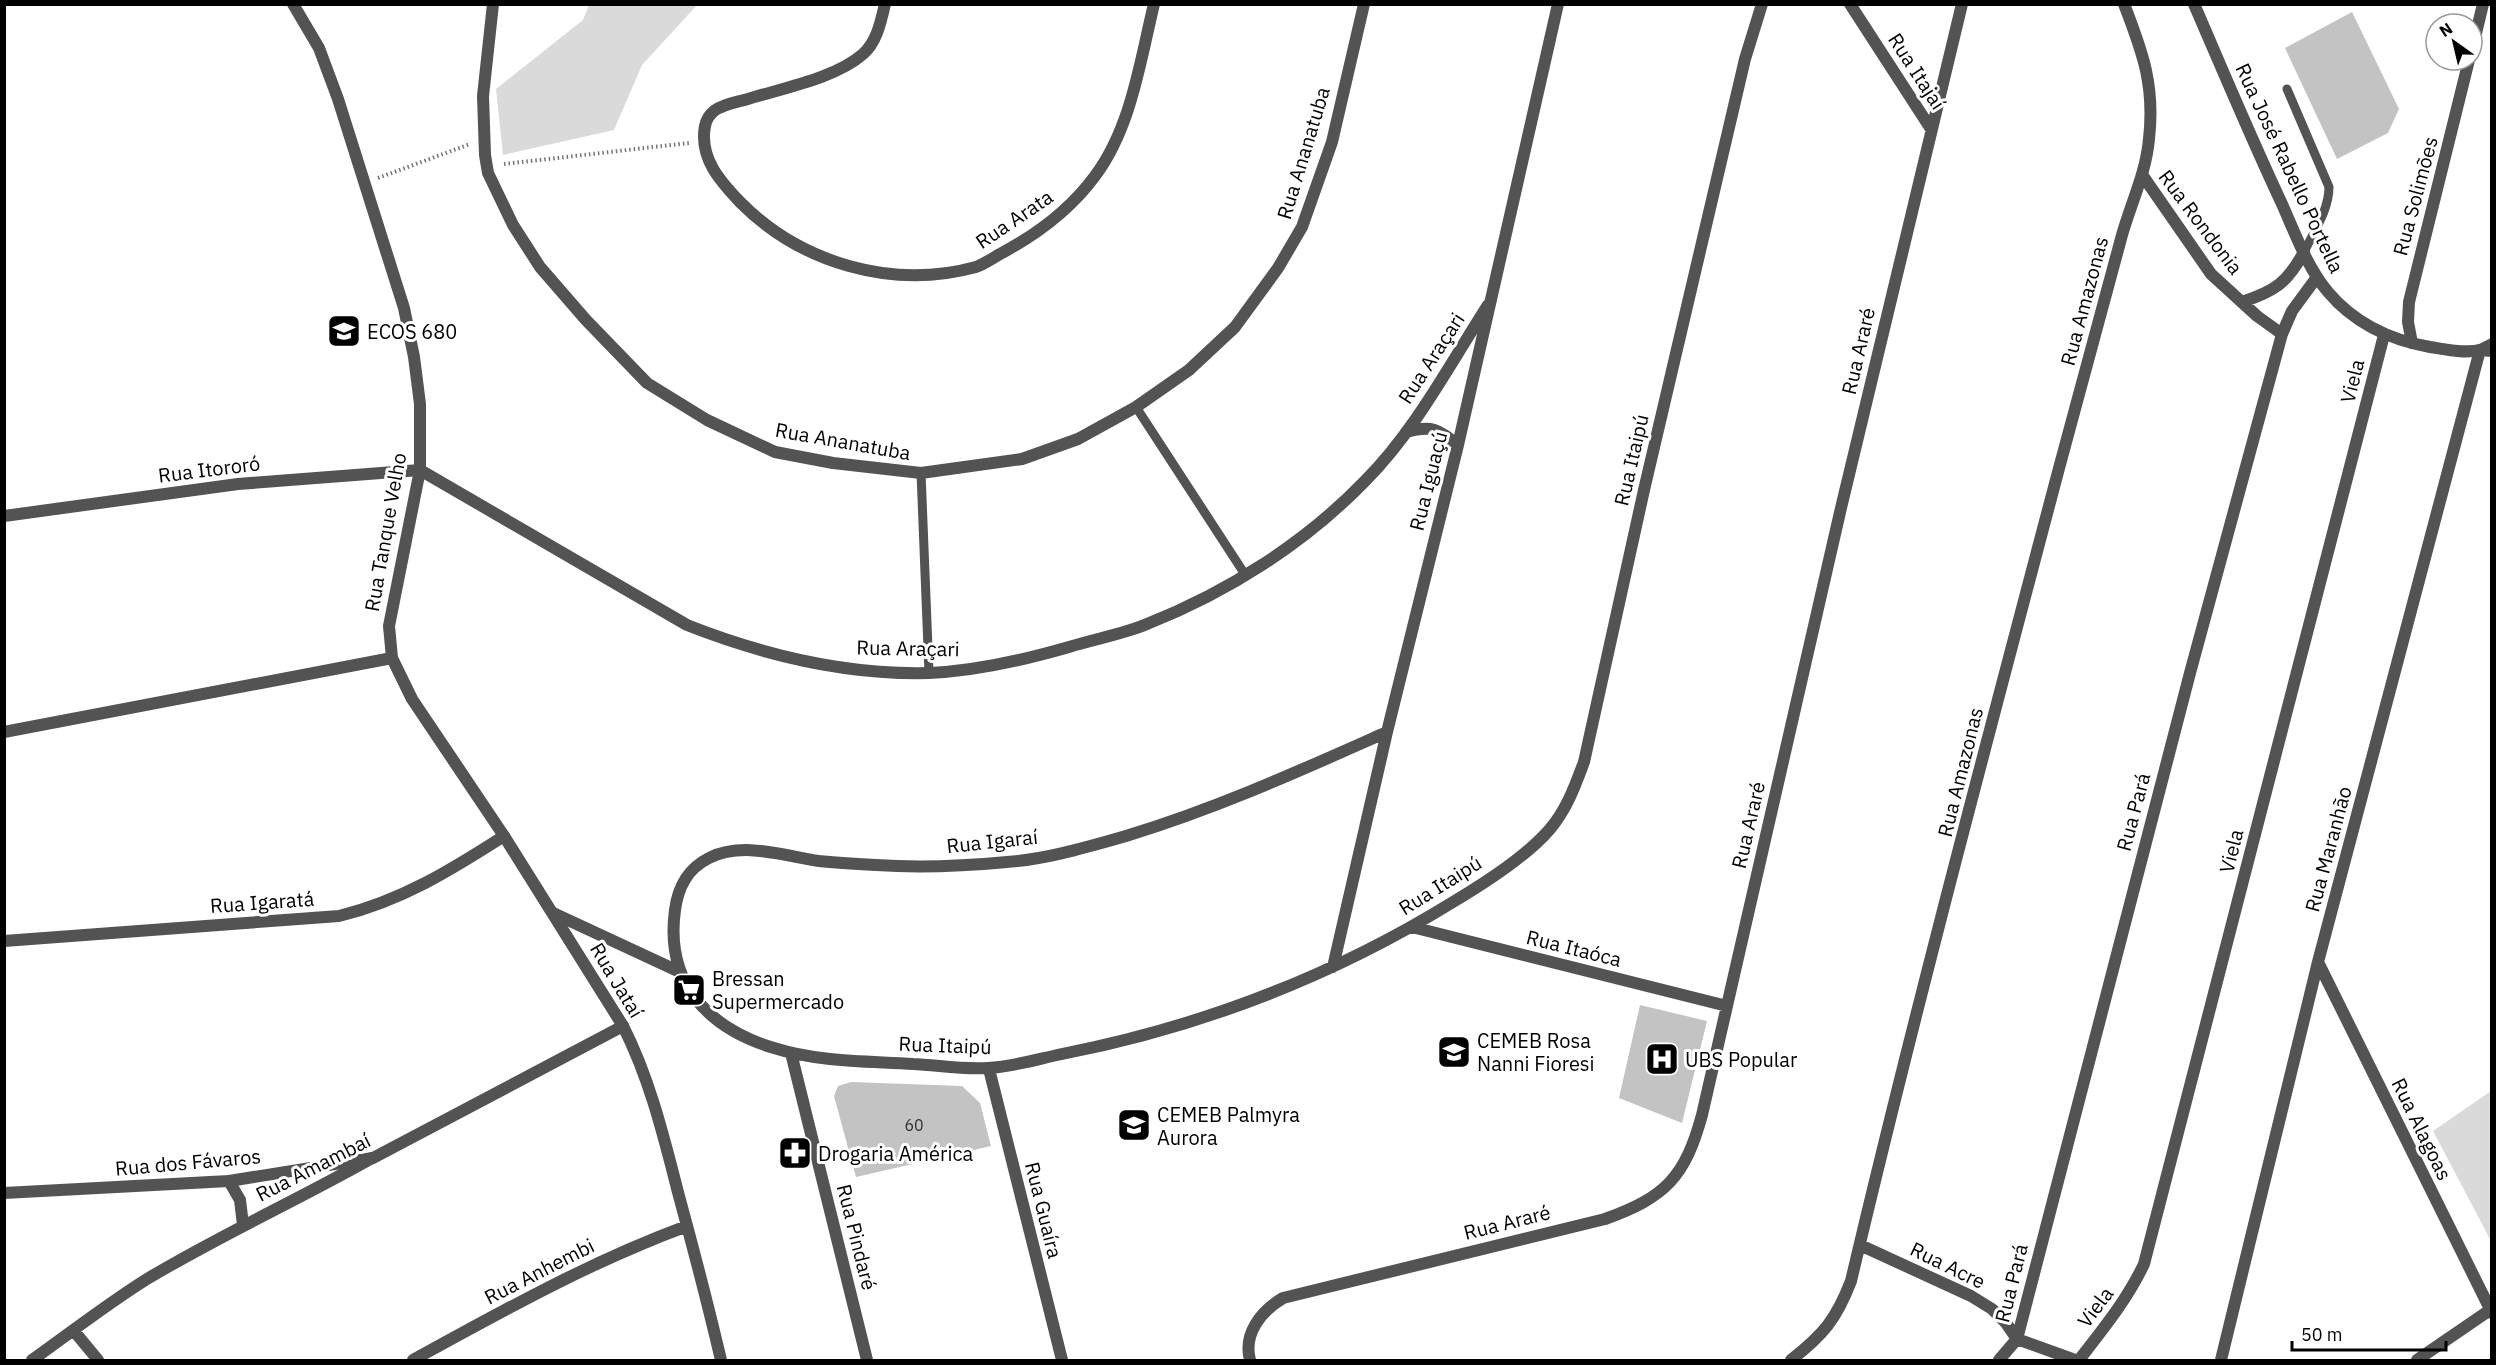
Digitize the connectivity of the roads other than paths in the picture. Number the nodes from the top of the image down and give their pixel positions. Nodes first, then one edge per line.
1 (293, 4) edge
2 (493, 4) edge
3 (885, 4) edge
4 (1154, 4) edge
5 (1364, 4) edge
6 (1558, 4) edge
7 (1762, 4) edge
8 (1851, 4) edge
9 (1962, 4) edge
10 (2124, 4) edge
11 (2194, 4) edge
12 (2466, 72) edge
13 (2287, 89) dead end
14 (1931, 129) junction
15 (2143, 176) junction
16 (2304, 252) junction
17 (2317, 277) junction
18 (2242, 302) junction
19 (1488, 305) junction
20 (2282, 334) junction
21 (2384, 335) junction
22 (2412, 344) junction
23 (2492, 344) edge
24 (2486, 351) edge
25 (1136, 407) junction
26 (1406, 432) junction
27 (1458, 445) junction
28 (420, 470) junction
29 (921, 474) junction
30 (4, 516) edge
31 (1246, 576) junction
32 (392, 658) junction
33 (929, 673) junction
34 (4, 732) edge
35 (1387, 732) junction
36 (504, 836) junction
37 (553, 913) junction
38 (1412, 927) junction
39 (4, 941) edge
40 (2318, 962) junction
41 (1333, 967) junction
42 (680, 972) junction
43 (1727, 1006) junction
44 (622, 1026) junction
45 (791, 1053) junction
46 (989, 1069) junction
47 (373, 1158) junction
48 (228, 1181) junction
49 (4, 1193) edge
50 (243, 1225) junction
51 (687, 1226) junction
52 (1860, 1245) junction
53 (2491, 1312) edge
54 (74, 1331) junction
55 (2017, 1339) junction
56 (1249, 1358) edge
57 (32, 1360) edge
58 (98, 1360) edge
59 (413, 1360) edge
60 (722, 1360) edge
61 (867, 1360) edge
62 (1062, 1360) edge
63 (1791, 1360) edge
64 (1999, 1360) edge
65 (2077, 1360) edge
66 (2221, 1360) edge
67 (2417, 1360) edge

1 - 28 street, Rua Tanque Velho
2 - 29 street, Rua Ananatuba
3 - 4 street, Rua Arata
5 - 25 street, Rua Ananatuba
6 - 19 street, Rua Iguaçú
7 - 38 street, Rua Itaipú
8 - 14 street, Rua Itajaí
9 - 14 street, Rua Araré
10 - 15 street, Rua Rondonia
11 - 16 street, Rua José Rabello Portella
12 - 22 street, Rua Solimões
13 - 16 lane
14 - 43 street, Rua Araré
15 - 18 street, Rua Rondonia
15 - 52 street, Rua Amazonas
16 - 17 street, Rua José Rabello Portella
16 - 18 street
17 - 20 street, Rua Pará
17 - 21 street, Rua José Rabello Portella
18 - 20 street, Rua Rondonia
19 - 26 street, Rua Araçari
19 - 27 street, Rua Iguaçú
20 - 55 street, Rua Pará
21 - 22 street, Rua José Rabello Portella
21 - 65 street, Viela
22 - 24 street, Rua José Rabello Portella
23 - 24 street
24 - 40 street, Rua Maranhão
25 - 29 street, Rua Ananatuba
25 - 31 lane
26 - 27 street, Rua Araçari
26 - 31 street, Rua Araçari
27 - 35 street, Rua Iguaçú
28 - 30 street, Rua Itororó
28 - 32 street, Rua Tanque Velho
28 - 33 street, Rua Araçari
29 - 33 lane
31 - 33 street, Rua Araçari
32 - 34 street
32 - 36 street, Rua Jataí
35 - 41 street, Rua Iguaçú
35 - 42 street, Rua Igaraí
36 - 37 street, Rua Jataí
36 - 39 street, Rua Igaratá
37 - 42 street
37 - 44 street, Rua Jataí
38 - 41 street, Rua Itaipú
38 - 43 street, Rua Itaóca
40 - 53 street, Rua Alagoas
40 - 66 street, Rua Maranhão
41 - 46 street, Rua Itaipú
42 - 45 street, Rua Itaipú
43 - 56 street, Rua Araré
44 - 47 street, Rua Amambaí
44 - 51 street, Rua Jataí
45 - 46 street, Rua Itaipú
45 - 61 street, Rua Pindaré
46 - 62 street, Rua Guaíra
47 - 48 street, Rua dos Fávaros
47 - 50 street, Rua Amambaí
48 - 49 street, Rua dos Fávaros
48 - 50 street
50 - 54 street, Rua Amambaí
51 - 59 street, Rua Anhembi
51 - 60 street, Rua Jataí
52 - 55 street, Rua Acre
52 - 63 street, Rua Amazonas
53 - 67 street
54 - 57 street, Rua Amambaí
54 - 58 street
55 - 64 street, Rua Pará
55 - 65 street

